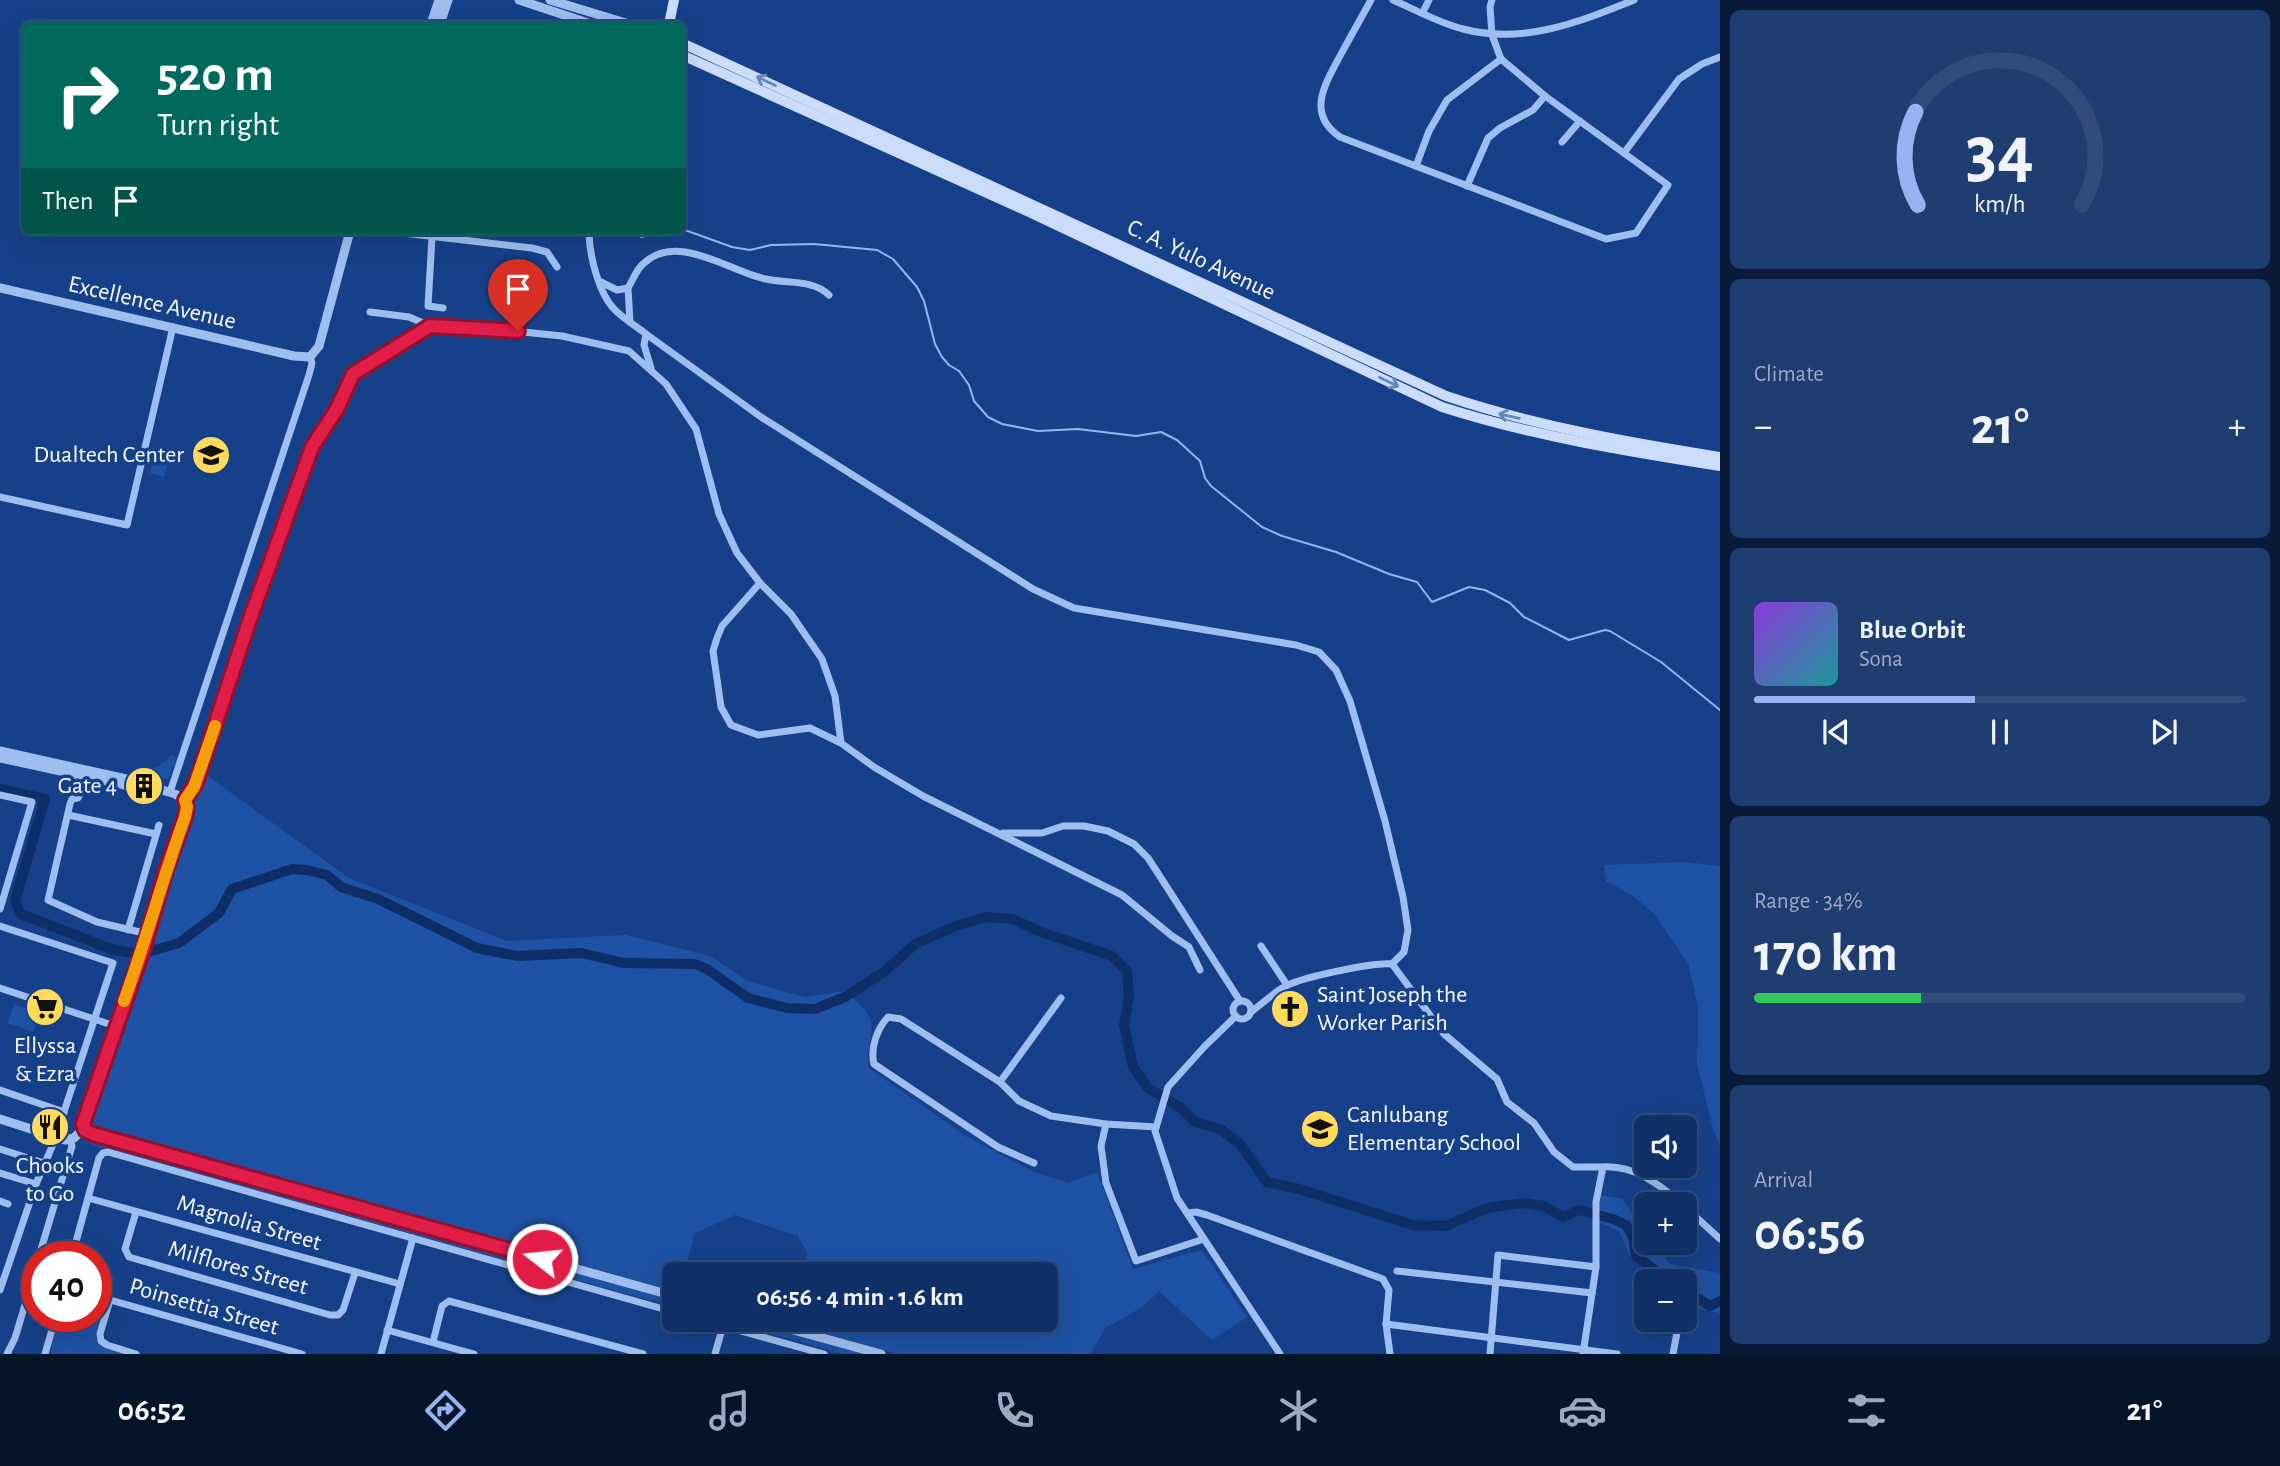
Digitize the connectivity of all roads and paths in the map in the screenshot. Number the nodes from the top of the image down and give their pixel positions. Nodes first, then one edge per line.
1 (439, 0) edge
2 (449, 0) edge
3 (519, 0) edge
4 (550, 0) edge
5 (674, 0) edge
6 (1371, 0) edge
7 (1394, 0) edge
8 (1429, 0) edge
9 (1492, 0) edge
10 (1634, 0) edge
11 (1423, 12) junction
12 (432, 21) edge
13 (441, 21) edge
14 (582, 21) edge
15 (619, 21) edge
16 (670, 21) edge
17 (1492, 34) junction
18 (686, 45) edge
19 (686, 57) edge
20 (1720, 57) edge
21 (1501, 59) junction
22 (1545, 96) junction
23 (802, 103) junction
24 (1580, 121) junction
25 (1562, 142) dead end
26 (1624, 153) junction
27 (1416, 166) junction
28 (1467, 186) junction
29 (349, 235) edge
30 (417, 235) edge
31 (589, 235) edge
32 (432, 237) junction
33 (557, 267) dead end
34 (600, 282) junction
35 (0, 288) edge
36 (628, 288) junction
37 (829, 295) dead end
38 (443, 308) dead end
39 (370, 312) dead end
40 (630, 322) junction
41 (430, 326) junction
42 (173, 327) junction
43 (1295, 332) junction
44 (646, 334) junction
45 (645, 345) junction
46 (629, 351) junction
47 (310, 357) junction
48 (652, 369) junction
49 (1720, 457) edge
50 (1720, 466) edge
51 (0, 497) edge
52 (760, 583) junction
53 (841, 743) junction
54 (0, 751) edge
55 (0, 758) edge
56 (85, 775) junction
57 (155, 788) junction
58 (170, 792) junction
59 (0, 795) edge
60 (185, 800) junction
61 (68, 815) junction
62 (159, 824) dead end
63 (999, 833) junction
64 (156, 834) junction
65 (0, 909) edge
66 (0, 926) edge
67 (128, 930) junction
68 (148, 934) junction
69 (1202, 943) junction
70 (1261, 946) dead end
71 (1189, 947) junction
72 (1392, 964) junction
73 (1200, 970) dead end
74 (1287, 985) junction
75 (0, 988) edge
76 (1061, 998) dead end
77 (1240, 1001) junction
78 (1251, 1013) junction
79 (1236, 1016) junction
80 (95, 1020) junction
81 (115, 1026) junction
82 (1000, 1082) junction
83 (0, 1090) edge
84 (64, 1112) junction
85 (0, 1119) edge
86 (1106, 1124) junction
87 (1156, 1127) junction
88 (84, 1128) junction
89 (55, 1138) junction
90 (70, 1140) junction
91 (0, 1149) edge
92 (44, 1163) junction
93 (1034, 1163) dead end
94 (1603, 1167) junction
95 (0, 1173) edge
96 (36, 1184) junction
97 (1667, 1192) edge
98 (88, 1198) junction
99 (136, 1212) junction
100 (1188, 1213) junction
101 (1697, 1217) edge
102 (413, 1238) junction
103 (1204, 1239) junction
104 (1720, 1239) edge
105 (44, 1241) edge
106 (76, 1241) edge
107 (1596, 1267) junction
108 (1397, 1271) dead end
109 (355, 1273) junction
110 (1496, 1282) junction
111 (400, 1284) junction
112 (0, 1290) edge
113 (662, 1293) edge
114 (1592, 1293) junction
115 (112, 1301) edge
116 (662, 1309) edge
117 (21, 1314) edge
118 (1386, 1324) junction
119 (387, 1330) junction
120 (51, 1332) edge
121 (101, 1332) edge
122 (721, 1332) edge
123 (745, 1332) edge
124 (801, 1332) edge
125 (1677, 1332) edge
126 (1492, 1339) junction
127 (433, 1342) junction
128 (1583, 1352) edge
129 (8, 1354) edge
130 (45, 1354) edge
131 (136, 1354) edge
132 (302, 1354) edge
133 (381, 1354) edge
134 (474, 1354) edge
135 (643, 1354) edge
136 (715, 1354) edge
137 (824, 1354) edge
138 (881, 1354) edge
139 (1280, 1354) edge
140 (1390, 1354) edge
141 (1490, 1354) edge
142 (1617, 1354) edge
143 (1673, 1354) edge

1 - 12 street
2 - 13 street
3 - 14 street
4 - 15 street
5 - 16 main road
6 - 27 street
7 - 11 street
8 - 11 street
9 - 17 street
10 - 17 street
11 - 17 street
17 - 21 street
23 -> 18 main road, C. A. Yulo Avenue
19 - 23 main road, C. A. Yulo Avenue
20 - 26 street
21 - 22 street
21 - 27 street
22 - 24 street
22 - 28 street
23 - 43 main road, C. A. Yulo Avenue
24 - 25 street
24 - 26 street
26 - 28 street
27 - 28 street
29 - 47 street
30 - 32 street
31 - 34 street
32 - 33 street
32 - 38 street
34 - 36 street
34 - 40 street
35 - 42 street, Excellence Avenue
36 - 37 street
36 - 40 street
39 - 41 street
40 - 44 street
41 - 46 street
41 - 60 street
42 - 47 street, Excellence Avenue
42 - 51 street
49 -> 43 main road, C. A. Yulo Avenue
43 -> 50 main road, C. A. Yulo Avenue
44 - 45 street
44 - 72 street
45 - 46 street
45 - 48 street
46 - 48 street
47 - 58 street
48 - 52 street
52 - 53 street
52 - 53 street
53 - 63 street
54 - 57 street
55 - 56 street
56 - 57 street
56 - 61 street
57 - 58 street
58 - 60 street
59 - 65 street
60 - 68 street
61 - 64 street
61 - 67 street
62 - 64 street
63 - 69 street
63 - 71 street
64 - 67 street
66 - 80 street
67 - 68 street
68 - 81 street
69 - 71 street
69 - 77 street
70 - 74 street
71 - 73 street
72 - 74 street
72 - 94 street
74 - 78 street
75 - 80 street
76 - 82 street
77 - 78 street
77 - 79 street
78 - 79 street
79 - 87 street
80 - 81 street
80 - 84 street
81 - 88 street
82 - 86 street
82 - 93 street
83 - 84 street
84 - 89 street
85 - 89 street
86 - 87 street
86 - 103 street
87 - 100 street
88 - 90 street
88 - 113 street
89 - 90 street
89 - 92 street
90 - 105 street
91 - 92 street
92 - 96 street
94 - 97 street
94 - 107 street
95 - 96 street
96 - 112 street
98 - 99 street, Magnolia Street
98 - 102 street
98 - 106 street
99 - 109 street, Magnolia Street
99 - 109 street, Milflores Street
100 - 103 street
100 - 118 street
101 - 104 street
102 - 111 street
102 - 116 street
103 - 139 street
107 - 110 street
107 - 114 street
108 - 110 street
109 - 111 street, Magnolia Street
110 - 114 street
110 - 126 street
111 - 119 street
114 - 128 street
115 - 132 street, Poinsettia Street
117 - 129 street
118 - 126 street
118 - 140 street
119 - 127 street
119 - 133 street
120 - 130 street
121 - 131 street
122 - 136 street
123 - 137 street
124 - 138 street
125 - 143 street
126 - 128 street
126 - 141 street
127 - 134 street
127 - 135 street
128 - 142 street

